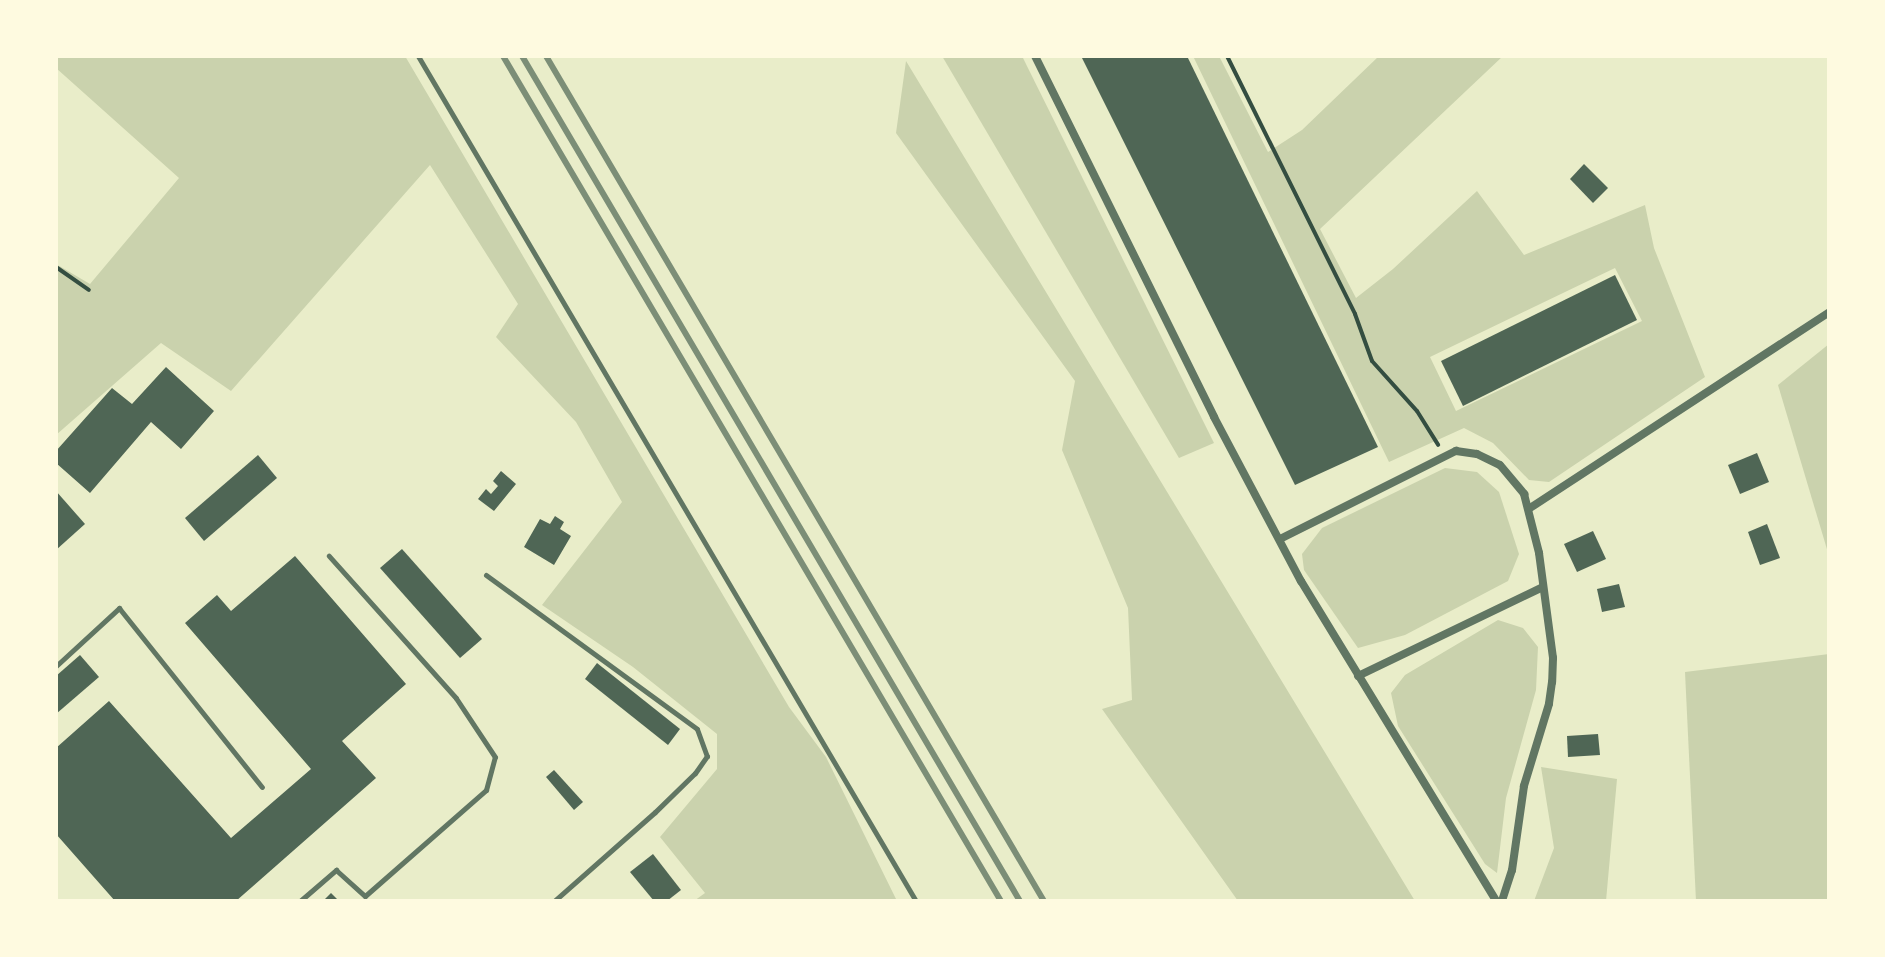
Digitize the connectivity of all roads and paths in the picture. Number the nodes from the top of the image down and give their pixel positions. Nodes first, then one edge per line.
1 (418, 56) edge
2 (1035, 56) edge
3 (1227, 56) edge
4 (56, 267) edge
5 (89, 290) dead end
6 (1829, 312) edge
7 (1442, 455) junction
8 (1530, 508) junction
9 (1280, 539) junction
10 (329, 556) dead end
11 (486, 575) dead end
12 (1543, 587) junction
13 (56, 666) edge
14 (1358, 676) junction
15 (262, 787) dead end
16 (300, 901) edge
17 (554, 901) edge
18 (916, 901) edge
19 (1496, 901) edge
20 (1502, 901) edge

1 - 18 lane
2 - 9 street
3 - 7 path
4 - 5 path
6 - 8 street
7 - 8 street
7 - 9 street
8 - 12 street
9 - 14 street
10 - 16 lane
11 - 17 lane
12 - 14 street
12 - 20 street
13 - 15 lane
14 - 19 street

